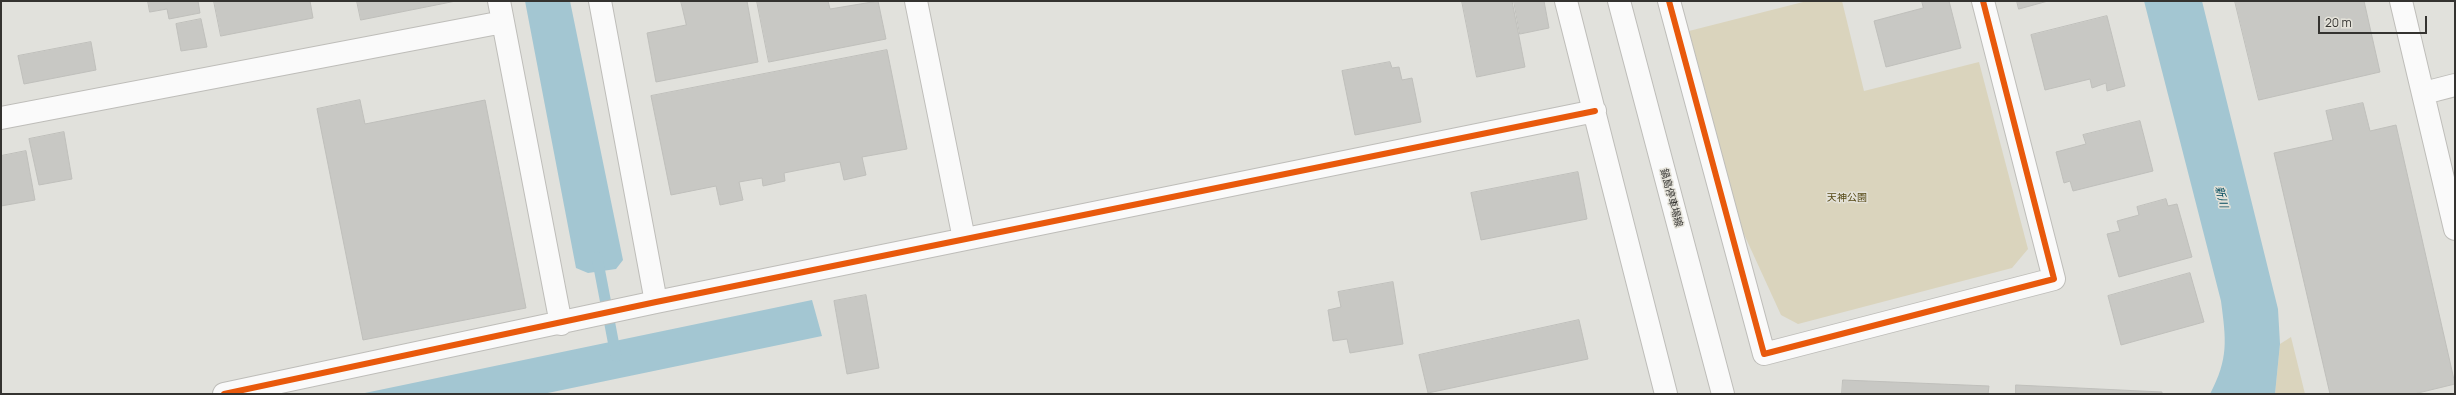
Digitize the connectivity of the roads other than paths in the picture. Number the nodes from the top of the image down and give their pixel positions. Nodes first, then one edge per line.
1 (499, 1) edge
2 (600, 1) edge
3 (916, 1) edge
4 (1566, 1) edge
5 (1619, 1) edge
6 (1669, 1) edge
7 (1983, 1) edge
8 (2401, 1) edge
9 (503, 22) junction
10 (2455, 85) edge
11 (2424, 93) junction
12 (1595, 111) junction
13 (1, 118) edge
14 (2455, 229) edge
15 (964, 239) junction
16 (648, 304) junction
17 (561, 324) junction
18 (224, 394) edge
19 (1666, 394) edge
20 (1723, 394) edge

1 - 9 street
2 - 16 street
3 - 15 street
4 - 12 street
5 - 20 street, 鍋島停車場線
6 - 7 street
8 - 11 street
9 - 13 street
9 - 17 street
10 - 11 street
11 - 14 street
12 - 15 street
12 - 19 street
15 - 16 street
16 - 17 street
17 - 18 street

